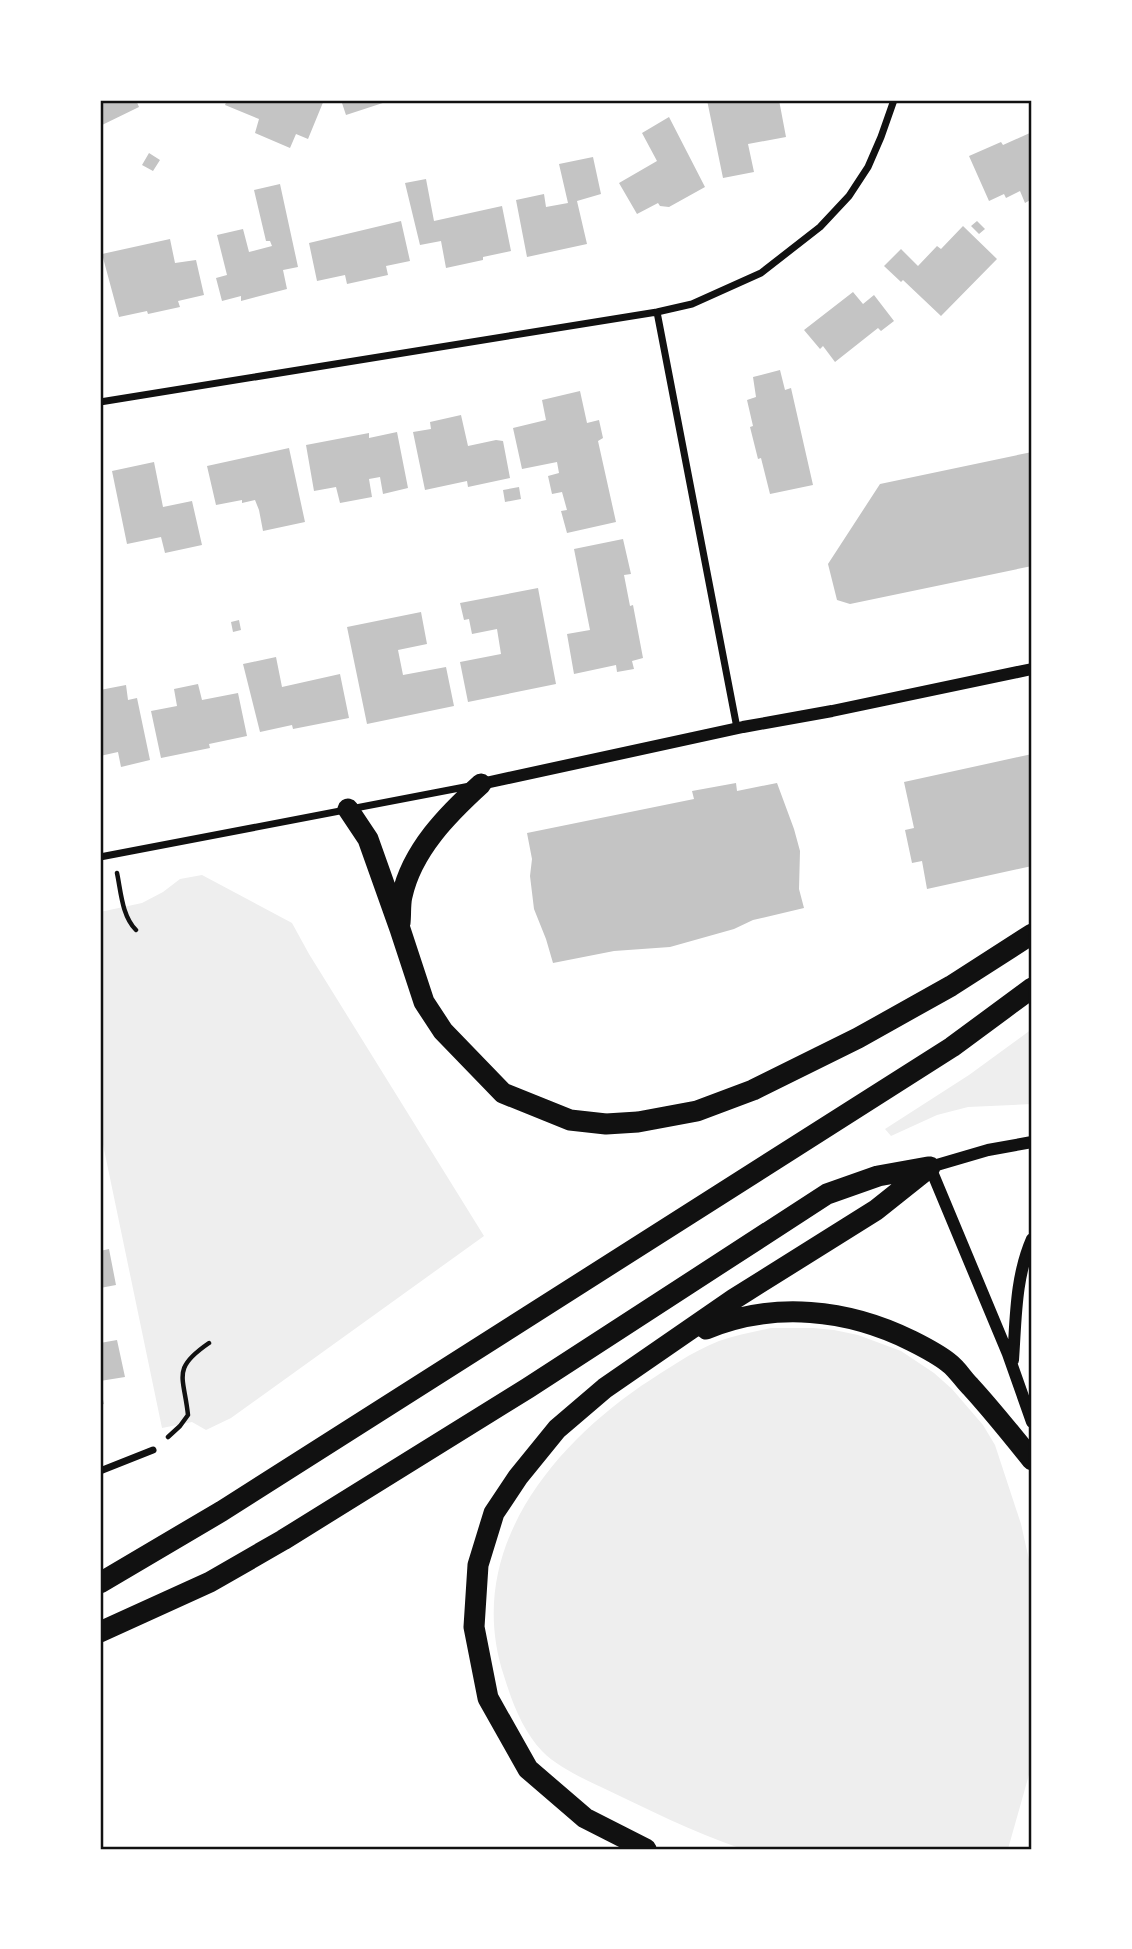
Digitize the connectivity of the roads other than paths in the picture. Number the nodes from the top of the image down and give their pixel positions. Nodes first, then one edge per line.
1 (894, 100) edge
2 (657, 312) junction
3 (100, 402) edge
4 (1032, 669) edge
5 (737, 728) junction
6 (481, 784) junction
7 (348, 809) junction
8 (100, 857) edge
9 (400, 929) junction
10 (1032, 934) edge
11 (1032, 988) edge
12 (1032, 1142) edge
13 (930, 1167) junction
14 (1032, 1239) edge
15 (675, 1341) junction
16 (1013, 1368) junction
17 (1032, 1422) edge
18 (153, 1450) road end
19 (1032, 1460) edge
20 (100, 1471) edge
21 (100, 1584) edge
22 (100, 1632) edge
23 (646, 1849) edge

1 - 2 street
2 - 3 street
2 - 5 street
4 - 5 street
5 - 6 street
6 - 7 street
6 - 9 highway
7 - 8 street
7 - 9 highway
9 - 10 highway
11 - 21 highway
12 - 13 street
13 - 15 highway
13 - 16 street
13 - 22 highway
14 - 16 street
15 - 19 highway
15 - 23 highway
16 - 17 street
18 - 20 street

